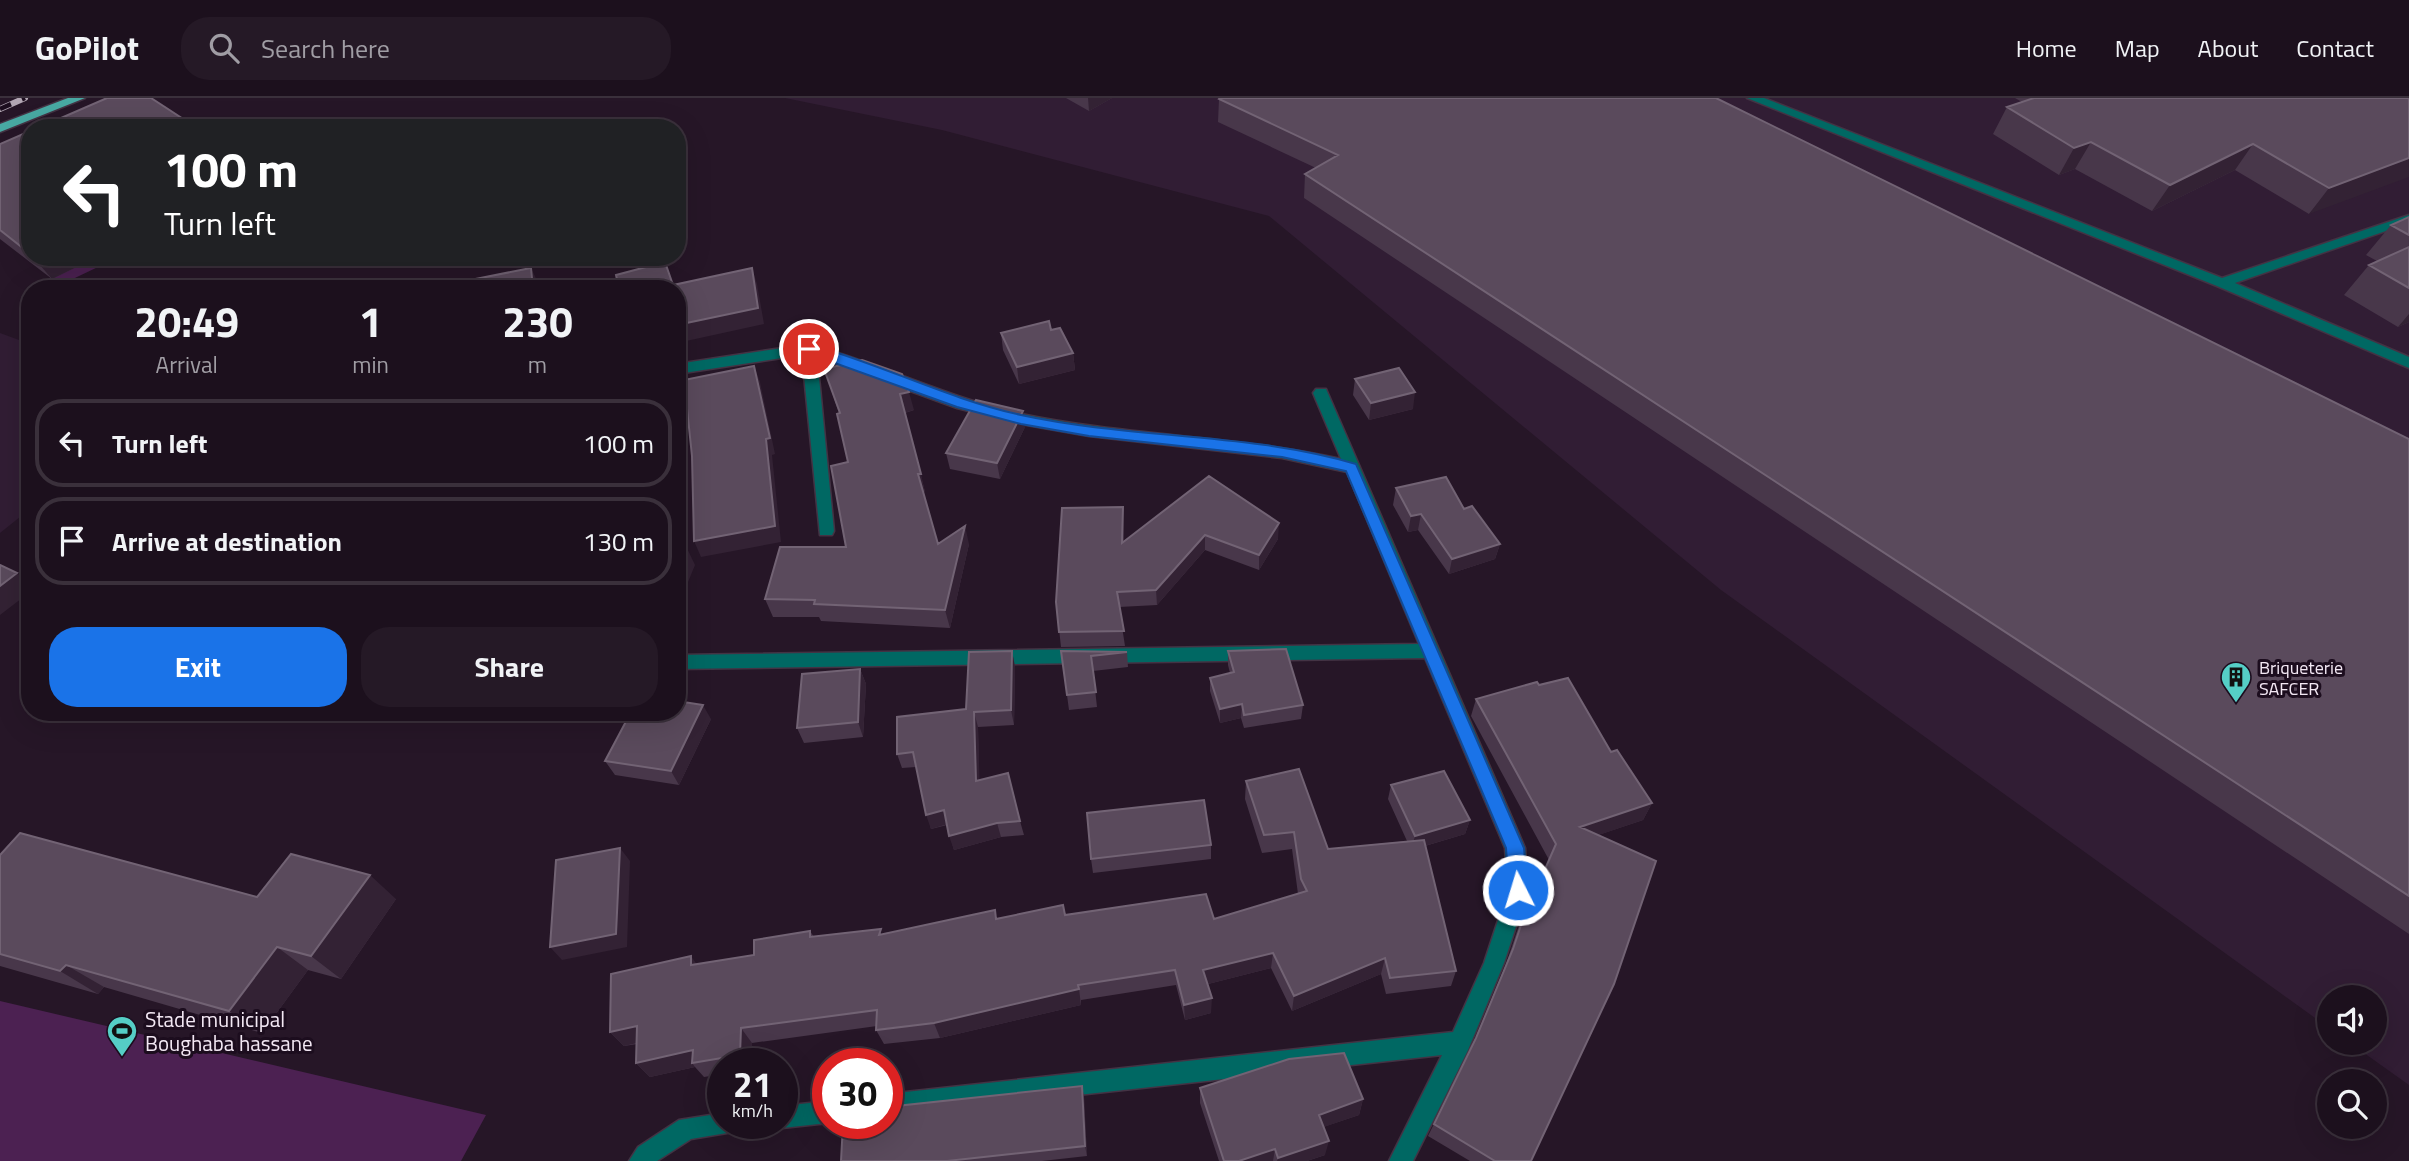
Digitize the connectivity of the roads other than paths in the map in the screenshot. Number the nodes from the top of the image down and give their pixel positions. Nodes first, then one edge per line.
1 (79, 98) edge
2 (1753, 98) edge
3 (24, 119) edge
4 (21, 120) edge
5 (0, 128) edge
6 (2409, 219) edge
7 (2222, 283) junction
8 (809, 349) junction
9 (2409, 363) edge
10 (686, 368) edge
11 (1321, 393) dead end
12 (1351, 467) junction
13 (826, 531) dead end
14 (1429, 651) junction
15 (686, 662) edge
16 (1460, 1042) junction
17 (903, 1103) edge
18 (707, 1126) edge
19 (641, 1161) edge
20 (1401, 1161) edge

1 - 3 main road
2 - 7 street
4 - 5 main road
6 - 7 street
7 - 9 street
8 - 10 street
8 - 12 street
8 - 13 street
11 - 12 street
12 - 14 street
14 - 15 street
14 - 16 street
16 - 17 street
16 - 20 street
18 - 19 street

